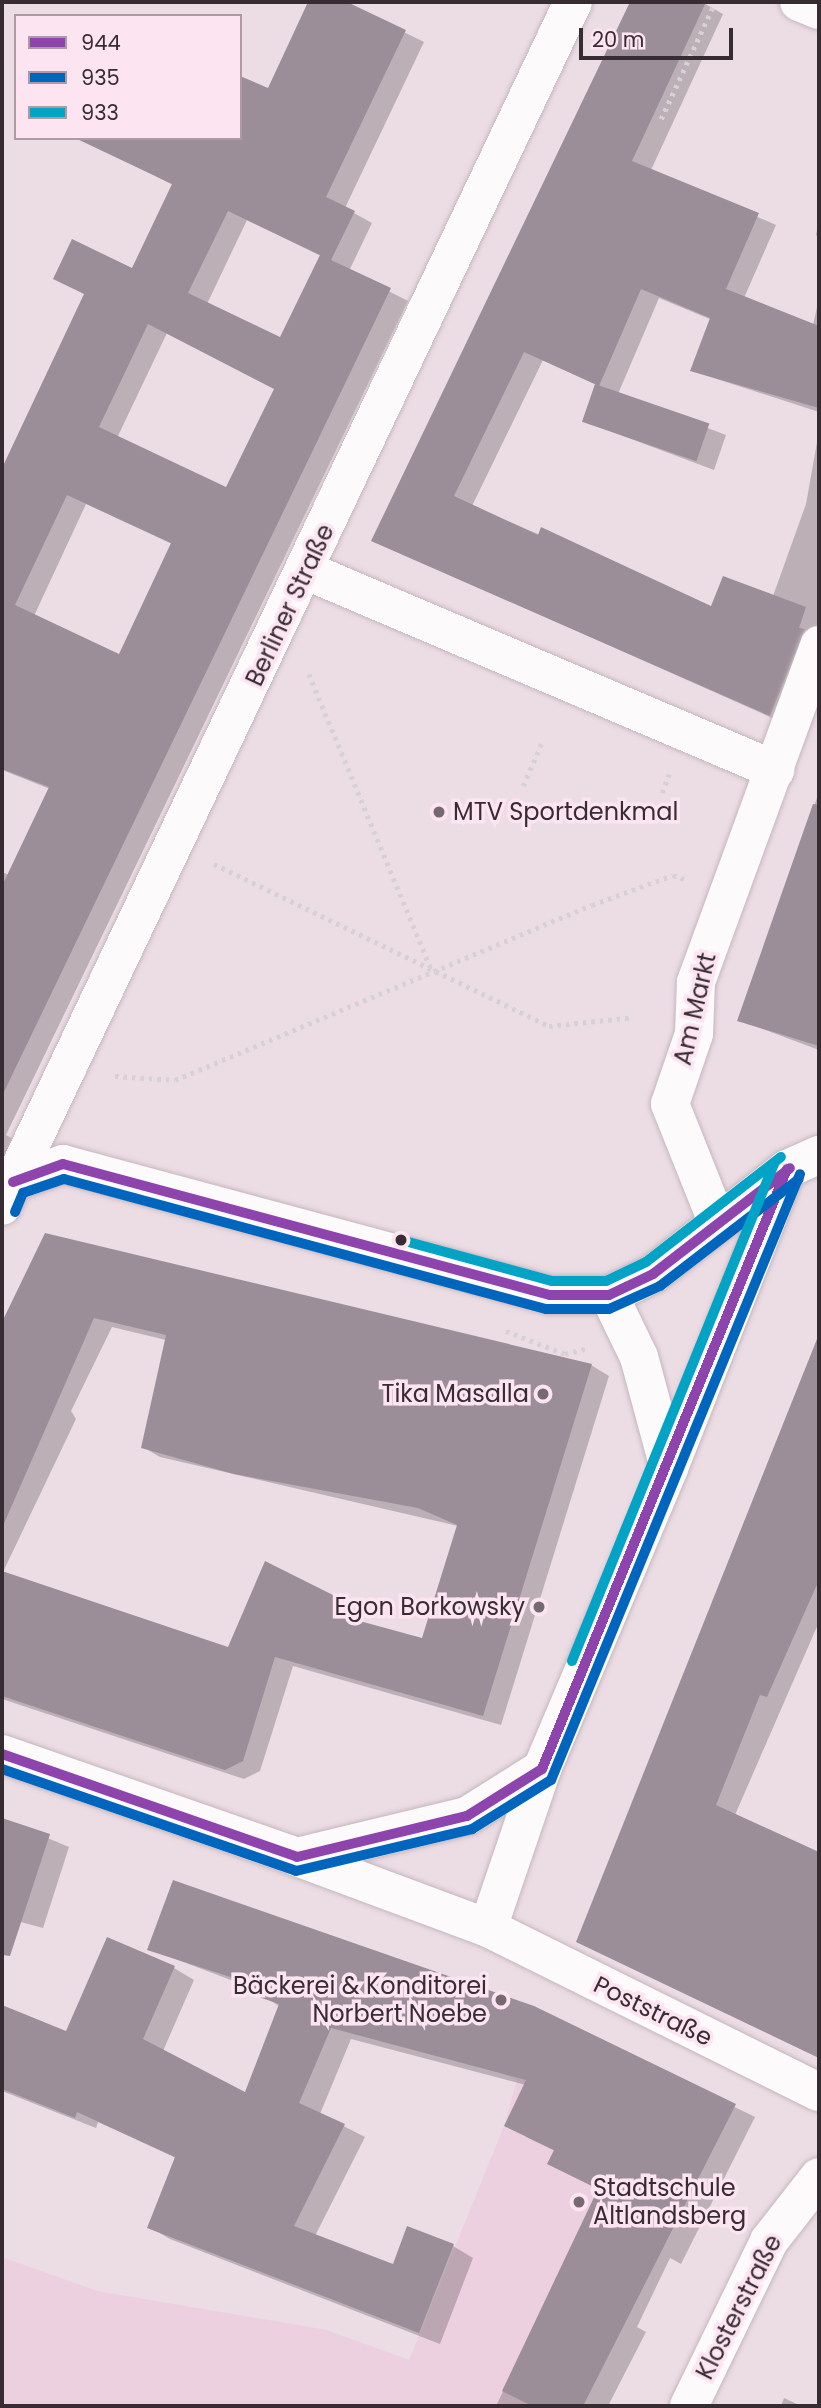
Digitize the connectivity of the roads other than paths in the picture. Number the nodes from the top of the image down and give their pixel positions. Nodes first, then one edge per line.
1 (573, 2) edge
2 (799, 2) edge
3 (819, 10) edge
4 (307, 571) junction
5 (819, 645) edge
6 (775, 770) junction
7 (803, 1162) edge
8 (7, 1194) edge
9 (716, 1219) junction
10 (609, 1295) junction
11 (669, 1468) junction
12 (2, 1754) edge
13 (542, 1769) junction
14 (297, 1857) junction
15 (488, 1928) junction
16 (819, 2092) edge
17 (819, 2178) edge
18 (689, 2406) edge

1 - 4 street, Berliner Straße
2 - 3 street
4 - 6 street
4 - 8 street, Berliner Straße
5 - 6 street, Am Markt
6 - 9 street, Am Markt
7 - 9 street
7 - 11 street
8 - 10 street
9 - 10 street
10 - 11 street
11 - 13 street
12 - 14 street, Poststraße
13 - 14 street
13 - 15 street
14 - 15 street, Poststraße
15 - 16 street, Poststraße
17 - 18 street, Klosterstraße

